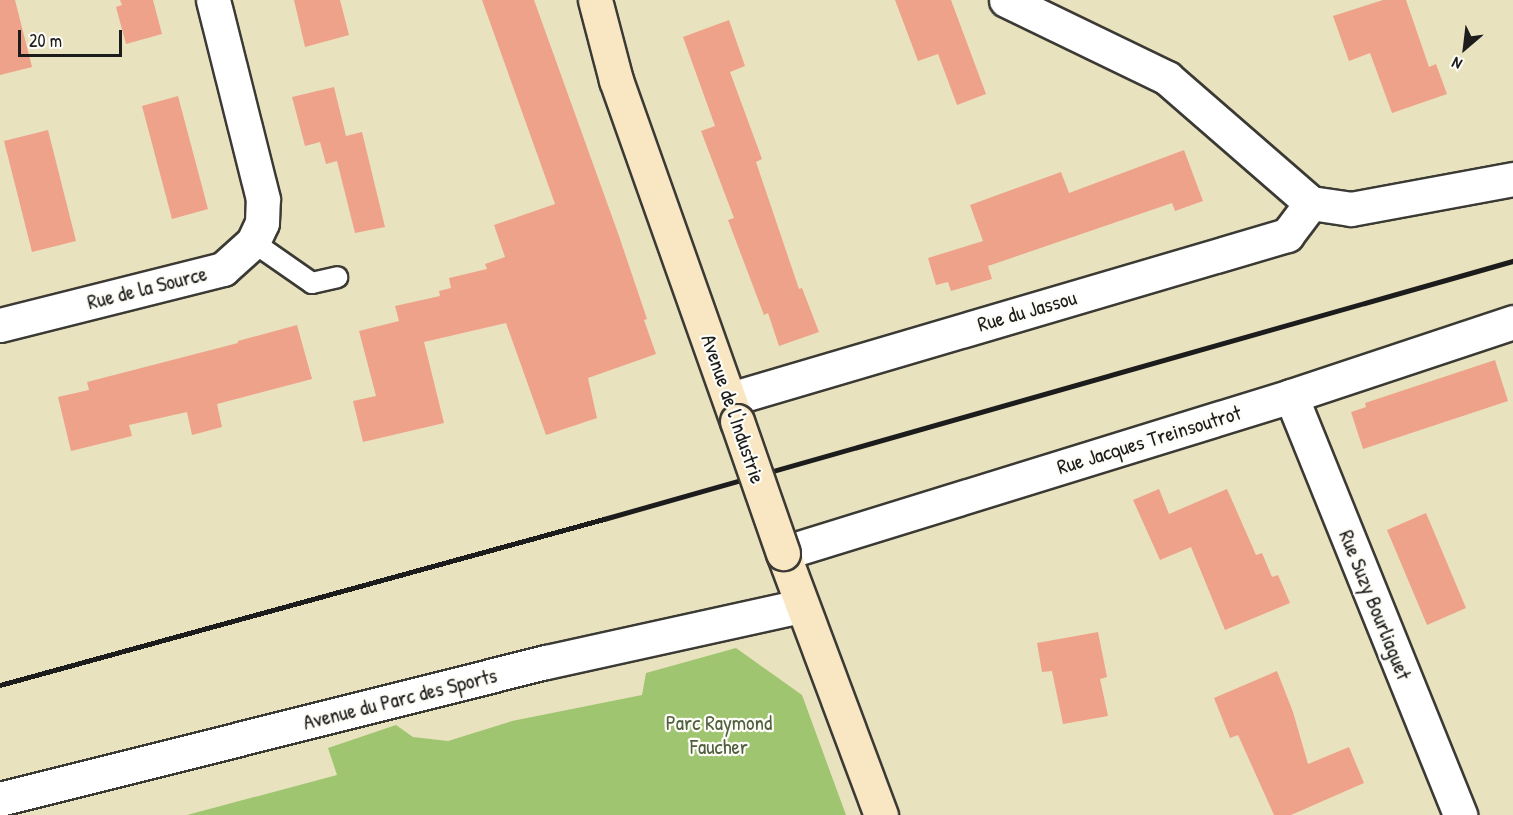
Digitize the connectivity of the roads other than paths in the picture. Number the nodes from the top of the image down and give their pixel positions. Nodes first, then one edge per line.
1 (213, 0) edge
2 (595, 0) edge
3 (1006, 0) edge
4 (1513, 178) edge
5 (1311, 203) junction
6 (253, 242) junction
7 (337, 277) dead end
8 (1513, 322) edge
9 (0, 325) edge
10 (1291, 396) junction
11 (734, 410) junction
12 (783, 553) junction
13 (801, 606) junction
14 (0, 799) edge
15 (880, 815) edge
16 (1460, 815) edge

1 - 6 street, Rue de la Source
2 - 11 main road, Avenue de l'Industrie
3 - 5 street
4 - 5 street
5 - 11 street, Rue du Jassou
6 - 7 lane
6 - 9 street, Rue de la Source
8 - 10 street, Rue Jacques Treinsoutrot
10 - 12 street, Rue Jacques Treinsoutrot
10 - 16 street, Rue Suzy Bourliaguet
11 - 12 main road, Avenue de l'Industrie, bridge
12 - 13 main road, Avenue de l'Industrie
13 - 14 street, Avenue du Parc des Sports
13 - 15 main road, Avenue de l'Industrie

